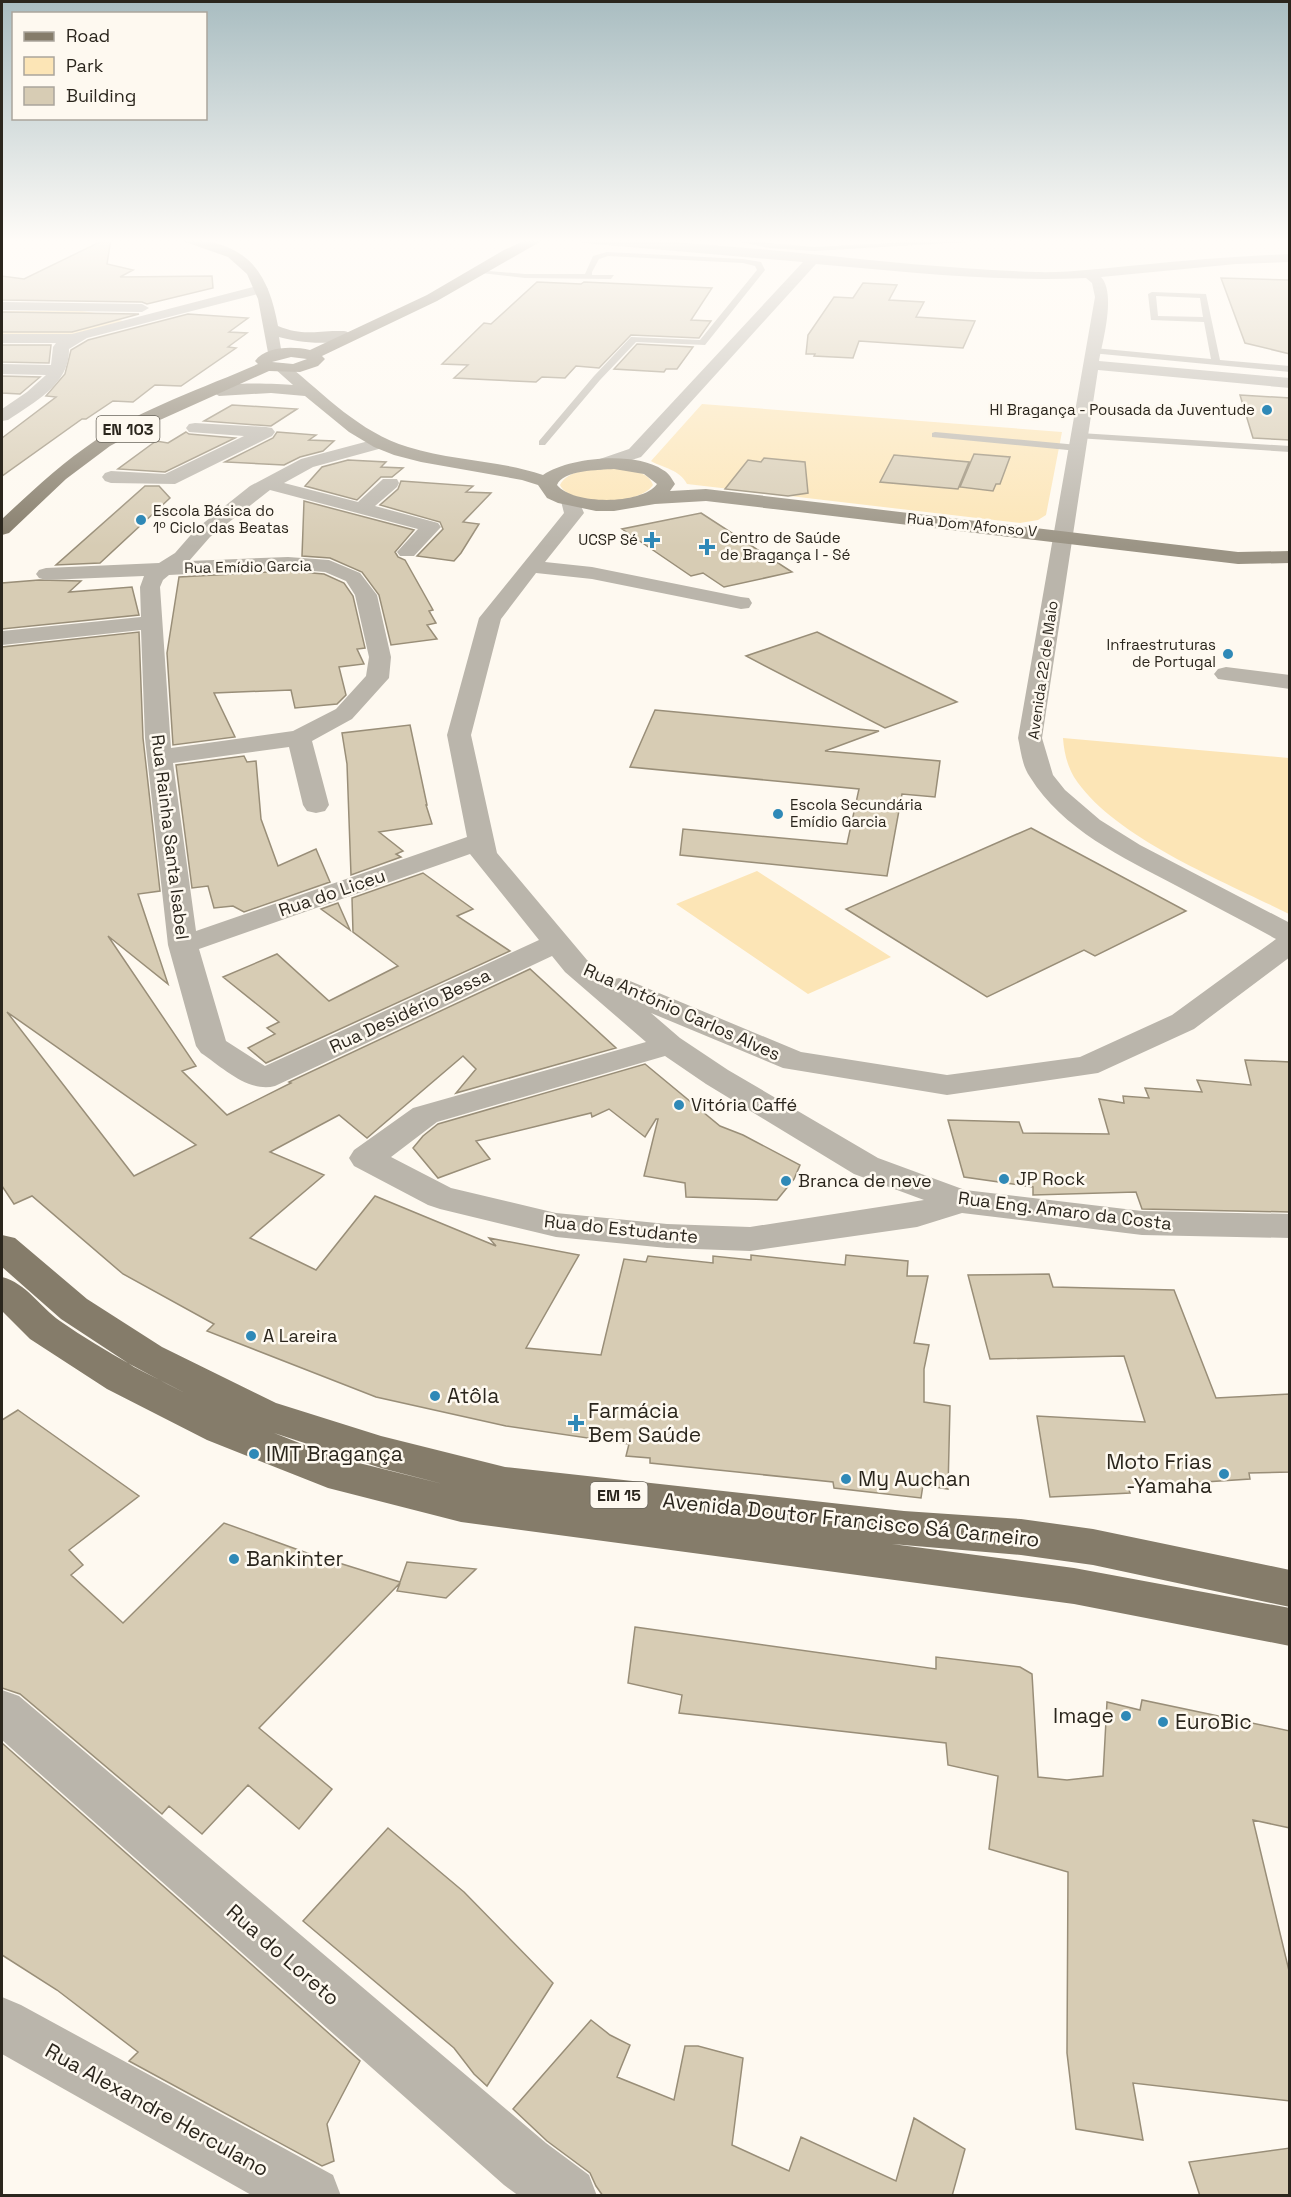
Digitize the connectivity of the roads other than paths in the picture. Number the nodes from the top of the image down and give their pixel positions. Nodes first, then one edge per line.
1 (71, 342) edge
2 (278, 342) edge
3 (330, 342) edge
4 (334, 342) edge
5 (632, 342) edge
6 (677, 342) edge
7 (703, 342) edge
8 (737, 342) edge
9 (1095, 342) edge
10 (1212, 342) edge
11 (1093, 358) junction
12 (2, 360) edge
13 (288, 361) junction
14 (1216, 362) junction
15 (2, 369) edge
16 (33, 369) junction
17 (1290, 369) edge
18 (57, 370) junction
19 (1290, 383) edge
20 (10, 390) dead end
21 (38, 391) junction
22 (219, 391) junction
23 (312, 392) junction
24 (2, 416) edge
25 (195, 428) dead end
26 (935, 435) dead end
27 (1079, 442) junction
28 (542, 443) dead end
29 (380, 444) junction
30 (1290, 449) edge
31 (212, 459) junction
32 (638, 460) junction
33 (243, 463) dead end
34 (570, 469) junction
35 (510, 471) junction
36 (266, 475) junction
37 (111, 477) dead end
38 (390, 483) dead end
39 (549, 483) junction
40 (666, 484) junction
41 (706, 495) junction
42 (652, 498) junction
43 (570, 501) junction
44 (39, 504) junction
45 (602, 505) junction
46 (362, 509) junction
47 (3, 529) edge
48 (558, 536) junction
49 (1063, 536) junction
50 (2, 551) edge
51 (406, 552) dead end
52 (1238, 558) junction
53 (1290, 558) edge
54 (533, 567) junction
55 (163, 569) junction
56 (1290, 572) edge
57 (46, 574) dead end
58 (741, 603) dead end
59 (152, 622) junction
60 (2, 638) edge
61 (1226, 674) dead end
62 (1290, 682) edge
63 (299, 738) junction
64 (160, 757) junction
65 (316, 805) dead end
66 (480, 841) junction
67 (1290, 935) edge
68 (1290, 943) edge
69 (183, 945) junction
70 (567, 954) junction
71 (669, 1045) junction
72 (263, 1079) joint
73 (960, 1201) junction
74 (1290, 1226) edge
75 (2, 1247) edge
76 (2, 1290) edge
77 (1290, 1589) edge
78 (1290, 1627) edge
79 (2, 1711) edge
80 (2, 2024) edge
81 (312, 2196) edge
82 (568, 2196) edge

1 - 18 street
2 - 13 street
3 - 13 main road, EN 103
4 - 13 main road, EN 103
5 - 28 lane
6 - 7 lane
8 - 32 street
9 - 11 street, Avenida 22 de Maio
10 - 14 lane
11 - 14 lane
11 - 19 street
11 - 27 street, Avenida 22 de Maio
12 - 16 street
13 - 22 main road, EN 103
13 - 23 street
13 - 23 street
13 - 47 main road, EN 103
14 - 17 lane
15 - 16 street
16 - 18 street
18 - 21 street
20 - 21 street
21 - 24 street
22 - 23 street
22 - 44 main road, EN 103
23 - 29 street
25 - 31 street
26 - 27 lane
27 - 30 lane
27 - 49 street, Avenida 22 de Maio
29 - 35 street
29 - 36 street
31 - 33 street
31 - 37 street
32 - 34 street
32 - 40 street, Rua Dom Afonso V
34 - 35 street
34 - 39 street
35 - 39 street
36 - 46 street
36 - 55 street
38 - 46 street
39 - 43 street
40 - 41 street, Rua Dom Afonso V
40 - 42 street
41 - 42 street, Rua Dom Afonso V
41 - 49 street, Rua Dom Afonso V
42 - 45 street, Rua Dom Afonso V
43 - 45 street, Rua Dom Afonso V
43 - 48 street, Rua Eng. Amaro da Costa
44 - 47 main road, EN 103
44 - 50 main road
45 - 48 street, Rua Eng. Amaro da Costa
46 - 51 street
48 - 54 street, Rua Eng. Amaro da Costa
49 - 52 street, Rua Dom Afonso V
49 - 67 street, Avenida 22 de Maio
52 - 53 street, Rua Dom Afonso V
52 - 56 street, Rua Dom Afonso V
54 - 58 street
54 - 66 street, Rua Eng. Amaro da Costa
55 - 57 street, Rua Emídio Garcia
55 - 59 street, Rua Rainha Santa Isabel
55 - 63 street, Rua Emídio Garcia
59 - 60 street
59 - 64 street, Rua Rainha Santa Isabel
61 - 62 street
63 - 64 street, Rua Emídio Garcia
63 - 65 street
64 - 69 street, Rua Rainha Santa Isabel
66 - 69 street, Rua do Liceu
66 - 70 street, Rua Eng. Amaro da Costa
68 - 70 street, Rua António Carlos Alves
69 - 72 street, Rua Rainha Santa Isabel
70 - 71 street, Rua Eng. Amaro da Costa
70 - 72 street, Rua Desidério Bessa
71 - 73 street, Rua Eng. Amaro da Costa
71 - 73 street, Rua do Estudante
73 - 74 street, Rua Eng. Amaro da Costa
75 - 77 main road, Avenida Doutor Francisco Sá Carneiro / EM 15
76 - 78 main road, Avenida Doutor Francisco Sá Carneiro / EM 15
79 - 82 street, Rua do Loreto
80 - 81 street, Rua Alexandre Herculano

